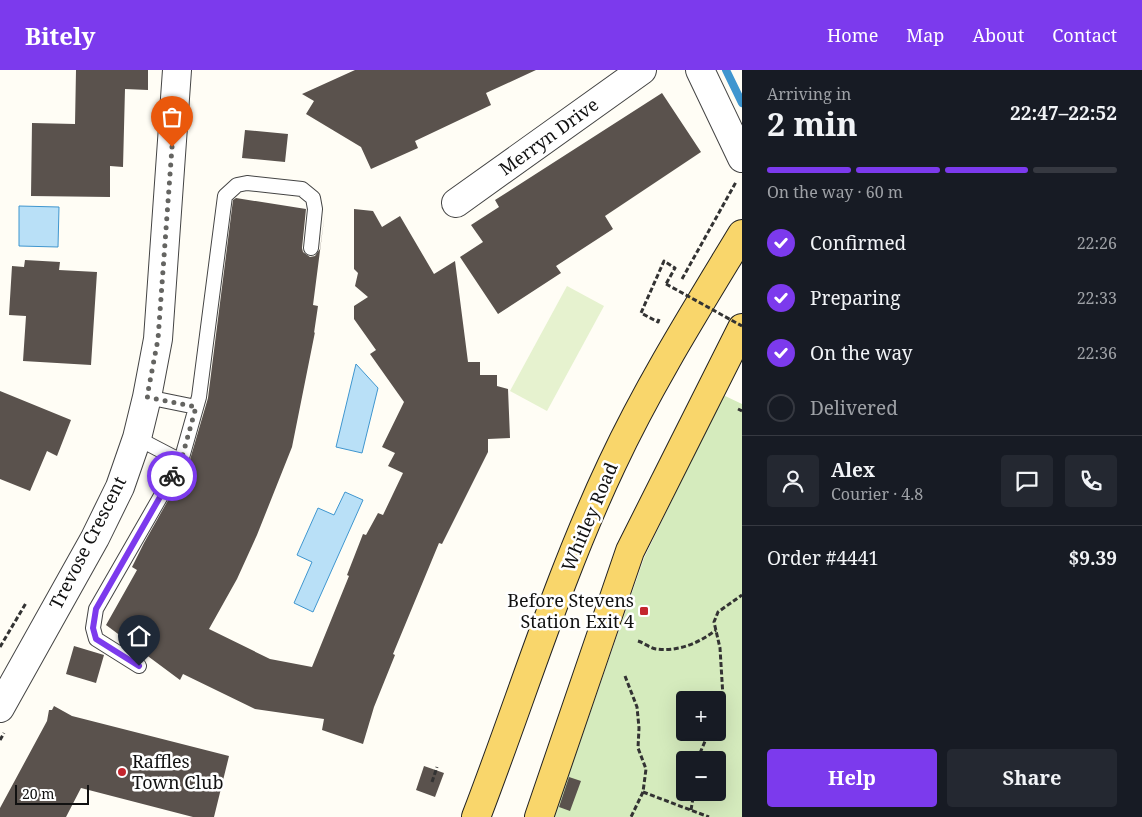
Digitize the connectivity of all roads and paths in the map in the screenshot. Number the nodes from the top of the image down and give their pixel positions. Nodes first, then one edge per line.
1 (177, 70) edge
2 (642, 70) edge
3 (700, 70) edge
4 (740, 168) edge
5 (456, 203) dead end
6 (742, 234) edge
7 (311, 248) dead end
8 (681, 280) dead end
9 (676, 288) dead end
10 (672, 296) dead end
11 (662, 313) dead end
12 (742, 327) edge
13 (147, 397) junction
14 (196, 407) junction
15 (137, 438) junction
16 (181, 461) junction
17 (742, 595) edge
18 (716, 630) junction
19 (638, 640) dead end
20 (139, 666) dead end
21 (624, 676) dead end
22 (723, 691) edge
23 (0, 708) edge
24 (437, 767) dead end
25 (432, 782) dead end
26 (643, 792) junction
27 (692, 801) edge
28 (691, 810) junction
29 (476, 817) edge
30 (538, 817) edge
31 (631, 817) edge
32 (709, 817) edge

1 - 13 street, Trevose Crescent
2 - 5 street, Merryn Drive
3 - 4 street
4 - 8 path
6 - 29 main road, Whitley Road
7 - 14 lane
9 - 10 path
11 - 12 path, bridge
12 - 30 main road
13 - 14 lane
13 - 15 street, Trevose Crescent
14 - 16 lane
15 - 16 lane
15 - 23 street, Trevose Crescent
16 - 20 lane
17 - 18 path
18 - 19 path
18 - 22 path
21 - 26 path
24 - 25 path
26 - 28 path
26 - 31 path
27 - 28 path
28 - 32 path

